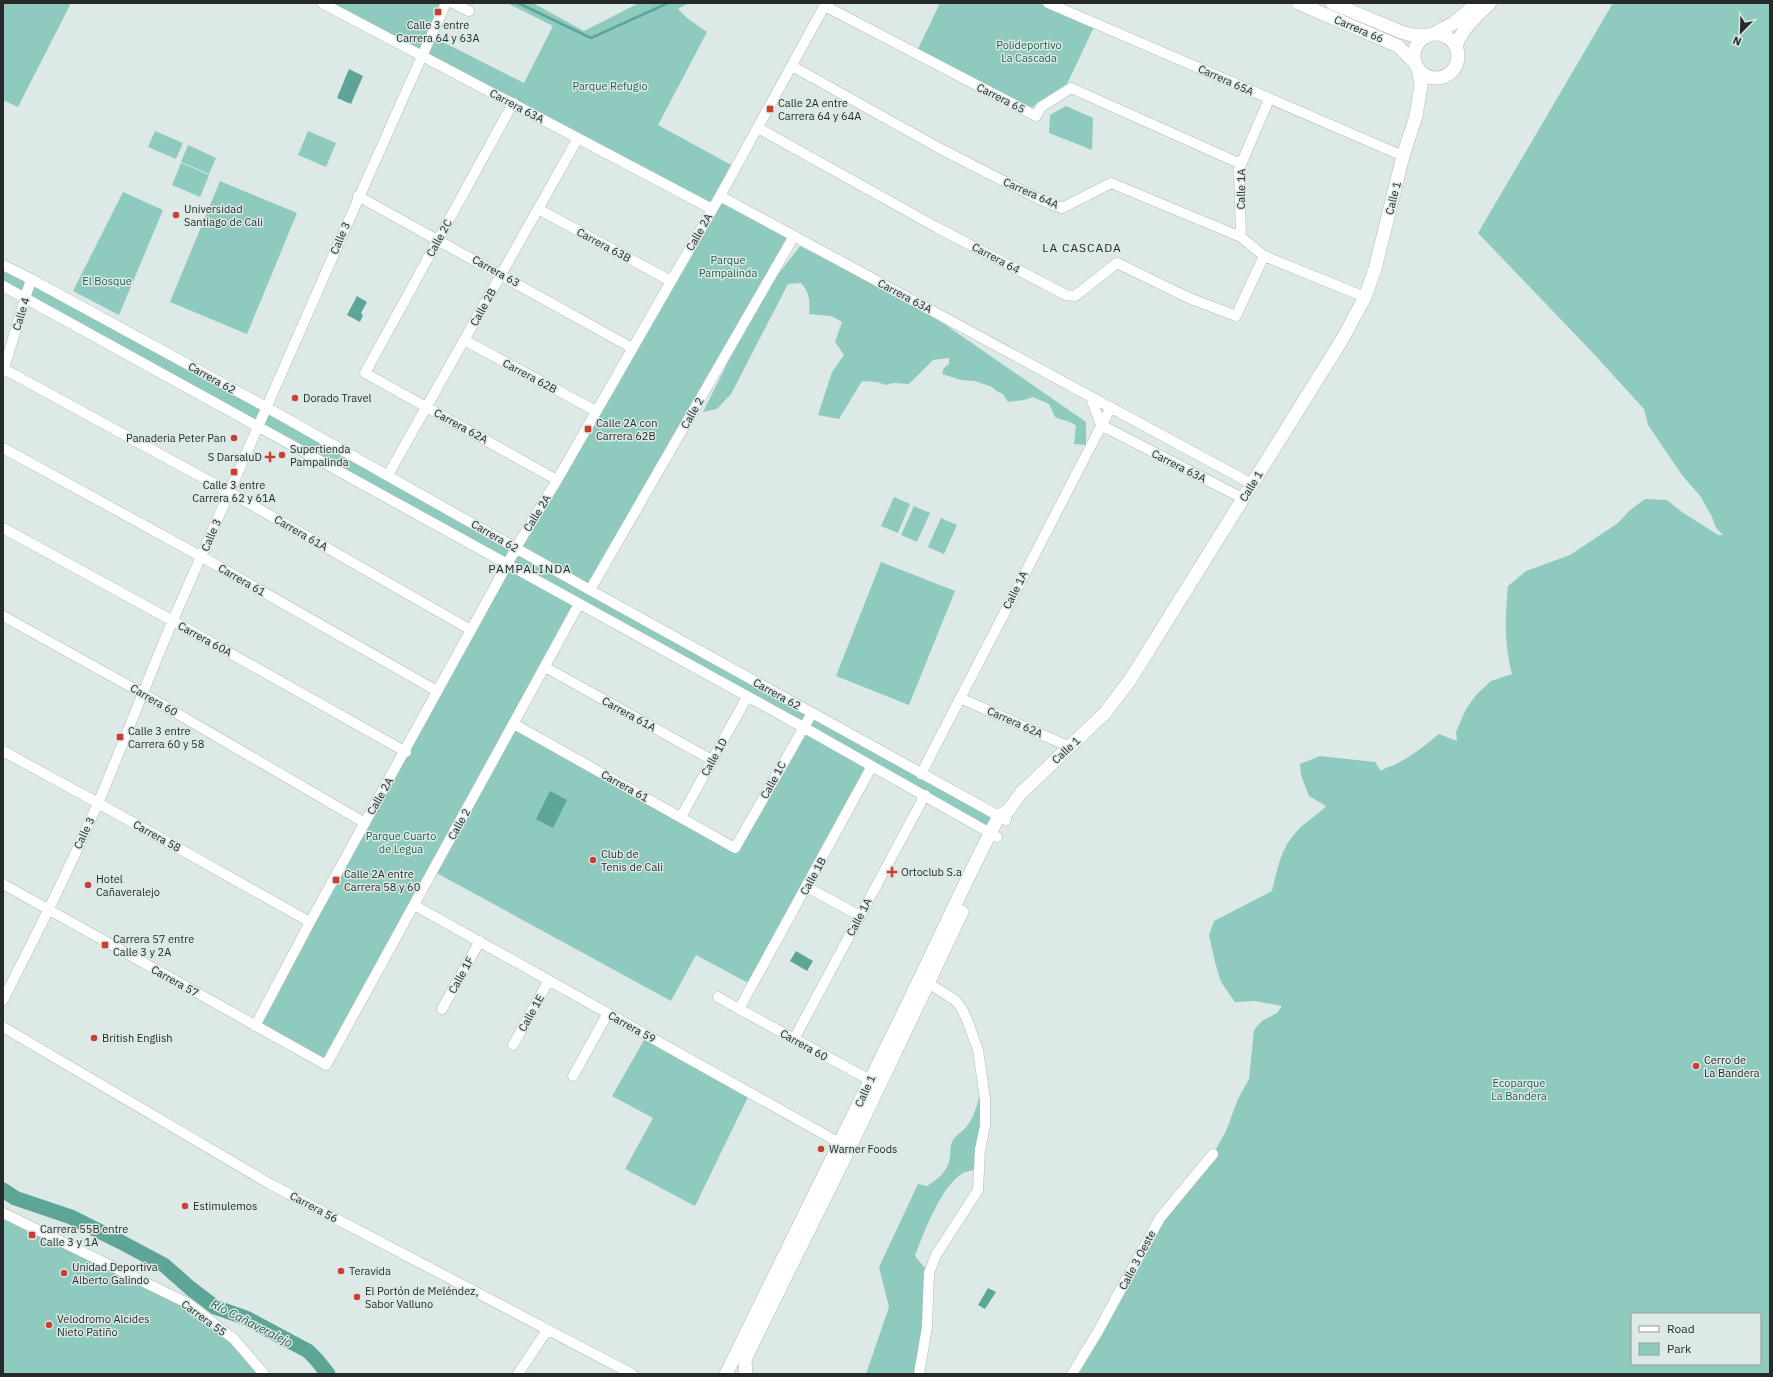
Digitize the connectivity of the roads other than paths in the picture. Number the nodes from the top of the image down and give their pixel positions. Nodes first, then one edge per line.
1 (322, 3) edge
2 (446, 3) edge
3 (453, 3) edge
4 (1048, 3) edge
5 (1298, 3) edge
6 (1332, 3) edge
7 (1477, 3) edge
8 (1490, 3) edge
9 (825, 4) edge
10 (469, 11) dead end
11 (1432, 35) junction
12 (1456, 47) junction
13 (422, 56) junction
14 (1416, 65) junction
15 (792, 66) junction
16 (1440, 78) junction
17 (1269, 100) junction
18 (513, 104) junction
19 (1416, 116) junction
20 (758, 128) junction
21 (578, 138) junction
22 (1403, 156) junction
23 (1241, 164) junction
24 (358, 196) junction
25 (720, 196) junction
26 (538, 209) junction
27 (712, 209) junction
28 (794, 236) junction
29 (1241, 237) junction
30 (438, 240) junction
31 (1264, 256) junction
32 (3, 265) edge
33 (501, 274) junction
34 (31, 279) junction
35 (671, 281) junction
36 (3, 286) edge
37 (1365, 297) junction
38 (26, 298) junction
39 (464, 340) junction
40 (632, 348) junction
41 (3, 370) edge
42 (365, 373) joint
43 (1090, 396) junction
44 (266, 407) junction
45 (427, 407) junction
46 (1111, 407) junction
47 (596, 411) junction
48 (1101, 425) junction
49 (257, 426) junction
50 (3, 448) edge
51 (388, 475) junction
52 (557, 480) junction
53 (1252, 484) junction
54 (229, 492) junction
55 (1242, 498) junction
56 (3, 528) edge
57 (516, 548) junction
58 (202, 557) junction
59 (507, 564) junction
60 (590, 590) junction
61 (580, 604) junction
62 (3, 616) edge
63 (173, 621) junction
64 (471, 630) junction
65 (675, 637) junction
66 (667, 653) junction
67 (545, 667) junction
68 (437, 691) junction
69 (142, 693) junction
70 (747, 697) junction
71 (960, 698) junction
72 (812, 713) junction
73 (514, 724) junction
74 (803, 727) junction
75 (1070, 747) junction
76 (3, 751) edge
77 (406, 752) junction
78 (712, 760) junction
79 (872, 766) junction
80 (921, 774) junction
81 (925, 796) junction
82 (98, 803) junction
83 (1004, 816) junction
84 (681, 817) junction
85 (365, 823) junction
86 (994, 835) junction
87 (735, 848) joint
88 (3, 884) edge
89 (807, 887) junction
90 (414, 905) junction
91 (48, 910) junction
92 (860, 916) junction
93 (310, 922) junction
94 (480, 942) junction
95 (549, 980) junction
96 (928, 983) junction
97 (718, 996) dead end
98 (3, 1000) edge
99 (442, 1009) dead end
100 (739, 1009) junction
101 (608, 1013) junction
102 (255, 1026) junction
103 (3, 1027) edge
104 (794, 1039) junction
105 (513, 1045) dead end
106 (326, 1065) joint
107 (573, 1076) dead end
108 (870, 1080) junction
109 (845, 1146) junction
110 (1214, 1154) dead end
111 (3, 1213) edge
112 (547, 1330) junction
113 (264, 1374) edge
114 (518, 1374) edge
115 (632, 1374) edge
116 (726, 1374) edge
117 (746, 1374) edge
118 (919, 1374) edge
119 (1072, 1374) edge

1 - 13 street, Carrera 63A
2 - 13 street, Calle 3
3 - 10 street
4 - 17 street, Carrera 65A
5 - 14 main road, Carrera 66
6 - 11 main road, Carrera 66
7 - 11 main road
8 - 12 main road
9 - 15 street, Calle 2A
9 - 23 street, Carrera 65
11 - 12 main road
11 - 14 main road
12 - 16 main road
13 - 18 street, Carrera 63A
13 - 24 street, Calle 3
14 - 16 main road
14 - 19 main road, Calle 1
15 - 20 street, Calle 2A
15 - 29 street, Carrera 64A
16 - 19 main road, Calle 1
17 - 22 street, Carrera 65A
17 - 23 street, Calle 1A
18 - 21 street, Carrera 63A
18 - 30 street, Calle 2C
19 - 22 main road, Calle 1
20 - 25 street, Calle 2A
20 - 31 street, Carrera 64
21 - 26 street, Calle 2B
21 - 27 street, Carrera 63A
22 - 37 main road, Calle 1
23 - 29 street, Calle 1A
24 - 30 street, Carrera 63
24 - 44 street, Calle 3
25 - 27 street, Calle 2A
25 - 28 street, Carrera 63A
26 - 33 street, Calle 2B
26 - 35 street, Carrera 63B
27 - 35 street, Calle 2A
28 - 43 street, Carrera 63A
28 - 60 street, Calle 2
29 - 31 street, Carrera 64A
30 - 33 street, Carrera 63
30 - 42 street, Calle 2C
31 - 37 street, Carrera 64A
32 - 34 street, Carrera 62
33 - 39 street, Calle 2B
33 - 40 street, Carrera 63
34 - 38 street, Calle 4
34 - 44 street, Carrera 62
35 - 40 street, Calle 2A
36 - 38 street, Carrera 62
37 - 53 main road, Calle 1
38 - 41 street, Calle 4
38 - 49 street, Carrera 62
39 - 45 street, Calle 2B
39 - 47 street, Carrera 62B
40 - 47 street, Calle 2A
41 - 54 street, Carrera 61A
42 - 45 street, Carrera 62A
43 - 46 street, Carrera 63A
43 - 48 street
44 - 49 street, Calle 3
44 - 51 street, Carrera 62
45 - 51 street, Calle 2B
45 - 52 street, Carrera 62A
46 - 48 street, Calle 1A
46 - 53 street, Carrera 63A
47 - 52 street, Calle 2A
48 - 55 street, Carrera 63A
48 - 71 street, Calle 1A
49 - 54 street, Calle 3
49 - 59 street, Carrera 62
50 - 58 street, Carrera 61
51 - 57 street, Carrera 62
52 - 57 street, Calle 2A
53 - 55 main road, Calle 1
54 - 58 street, Calle 3
54 - 64 street, Carrera 61A
55 - 75 main road, Calle 1
56 - 63 street, Carrera 60A
57 - 59 street, Calle 2A
57 - 60 street, Carrera 62
58 - 63 street, Calle 3
58 - 68 street, Carrera 61
59 - 61 street, Carrera 62
59 - 64 street, Calle 2A
60 - 65 street, Carrera 62
61 - 66 street, Carrera 62
61 - 67 street, Calle 2
62 - 69 street, Carrera 60
63 - 69 street, Calle 3
63 - 77 street, Carrera 60A
64 - 68 street, Calle 2A
65 - 66 street
65 - 72 street, Carrera 62
66 - 70 street, Carrera 62
67 - 73 street, Calle 2
67 - 78 street, Carrera 61A
68 - 77 street, Calle 2A
69 - 82 street, Calle 3
69 - 85 street, Carrera 60
70 - 74 street, Carrera 62
70 - 78 street, Calle 1D
71 - 75 street, Carrera 62A
71 - 80 street, Calle 1A
72 - 74 street, Calle 1C
72 - 80 street, Carrera 62
73 - 84 street, Carrera 61
73 - 90 street, Calle 2
74 - 79 street, Carrera 62
74 - 87 street, Calle 1C
75 - 83 main road, Calle 1
76 - 82 street, Carrera 58
77 - 85 street, Calle 2A
78 - 84 street, Calle 1D
79 - 81 street, Carrera 62
79 - 89 street, Calle 1B
80 - 83 street, Carrera 62
81 - 86 street, Carrera 62
81 - 92 street, Calle 1A
82 - 91 street, Calle 3
82 - 93 street, Carrera 58
83 - 86 main road, Calle 1
84 - 87 street, Carrera 61
85 - 93 street, Calle 2A
86 - 96 main road, Calle 1
86 - 108 main road, Calle 1
88 - 91 street, Carrera 57
89 - 92 street
89 - 100 street, Calle 1B
90 - 94 street, Carrera 59
90 - 106 street, Calle 2
91 - 98 street, Calle 3
91 - 102 street, Carrera 57
92 - 104 street, Calle 1A
93 - 102 street, Calle 2A
94 - 95 street, Carrera 59
94 - 99 street, Calle 1F
95 - 101 street, Carrera 59
95 - 105 street, Calle 1E
96 - 109 main road, Calle 1
96 - 118 street
97 - 100 street, Carrera 60
100 - 104 street, Carrera 60
101 - 107 street
101 - 109 street, Carrera 59
102 - 106 street, Carrera 57
103 - 112 street, Carrera 56
104 - 108 street, Carrera 60
108 - 109 main road, Calle 1
109 - 116 main road, Calle 1
109 - 117 main road, Calle 1
110 - 119 street, Calle 3 Oeste
111 - 113 street, Carrera 55
112 - 114 street
112 - 115 street, Carrera 56

